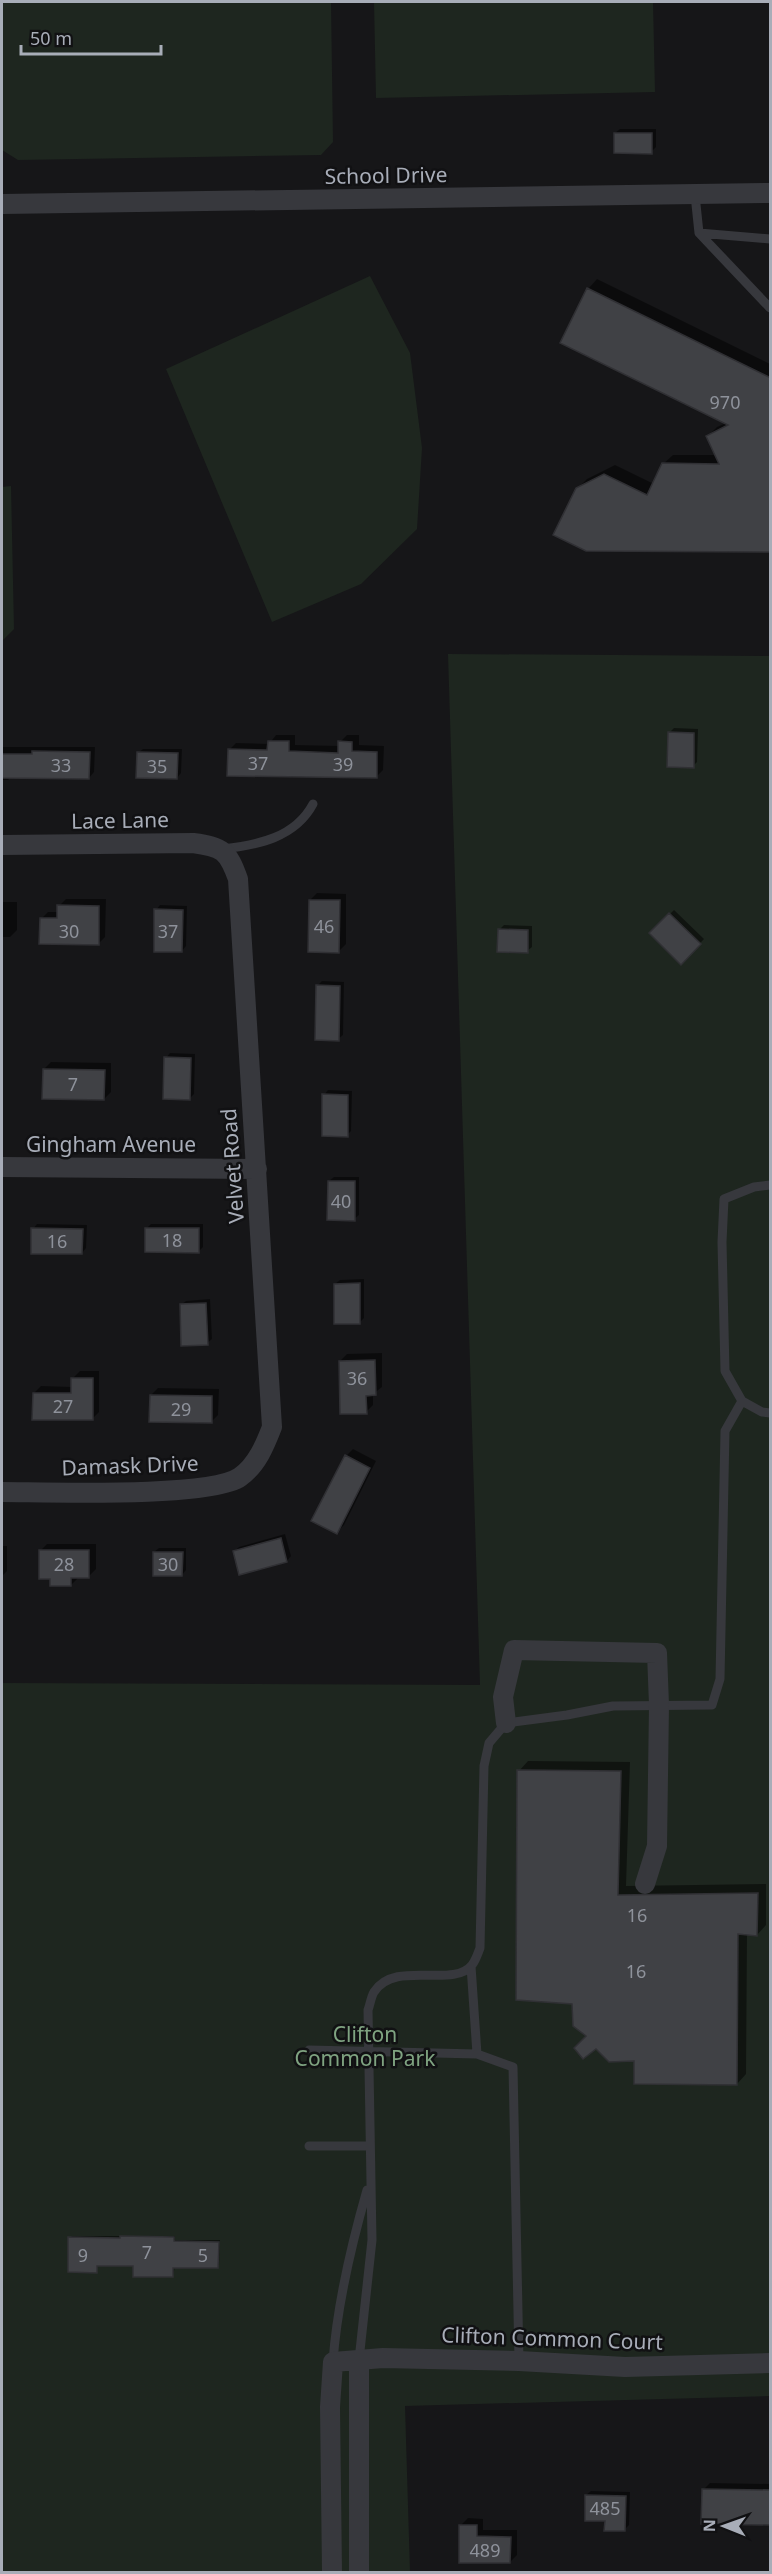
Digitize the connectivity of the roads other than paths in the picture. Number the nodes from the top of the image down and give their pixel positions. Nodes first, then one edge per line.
1 (771, 193) edge
2 (695, 195) junction
3 (2, 204) edge
4 (699, 233) junction
5 (771, 239) edge
6 (771, 308) edge
7 (313, 804) dead end
8 (2, 845) edge
9 (226, 855) junction
10 (2, 1167) edge
11 (256, 1169) junction
12 (771, 1185) edge
13 (742, 1401) junction
14 (771, 1413) edge
15 (253, 1464) joint
16 (2, 1492) edge
17 (659, 1706) junction
18 (506, 1723) junction
19 (645, 1884) dead end
20 (471, 1966) junction
21 (309, 2050) dead end
22 (368, 2053) junction
23 (477, 2054) junction
24 (309, 2146) dead end
25 (370, 2146) junction
26 (370, 2182) junction
27 (519, 2361) junction
28 (333, 2362) junction
29 (359, 2362) junction
30 (771, 2363) edge
31 (332, 2572) edge
32 (359, 2572) edge

1 - 2 street, School Drive
2 - 3 street, School Drive
2 - 4 lane
4 - 5 lane
4 - 6 lane
7 - 9 lane
8 - 9 street, Lace Lane
9 - 11 street, Velvet Road
10 - 11 street, Gingham Avenue
11 - 15 street, Velvet Road
12 - 13 lane
13 - 14 lane
13 - 17 lane
15 - 16 street, Damask Drive
17 - 18 lane
17 - 18 street
17 - 19 street
18 - 20 lane
20 - 22 lane
20 - 23 lane
21 - 22 lane
22 - 23 lane
22 - 25 lane
23 - 27 lane
24 - 25 lane
25 - 26 lane
26 - 28 lane
26 - 29 lane
27 - 29 street, Clifton Common Court
27 - 30 street, Clifton Common Court
28 - 29 street, Clifton Common Court
28 - 31 street
29 - 32 street

